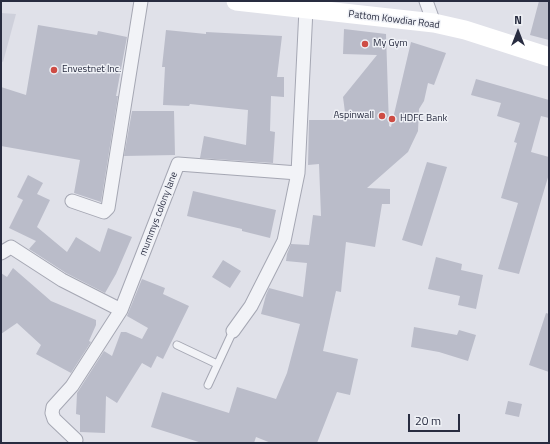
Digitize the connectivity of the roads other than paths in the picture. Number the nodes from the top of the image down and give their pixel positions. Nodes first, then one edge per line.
1 (142, 1) edge
2 (236, 1) edge
3 (426, 1) edge
4 (306, 9) junction
5 (434, 23) junction
6 (549, 57) edge
7 (298, 173) junction
8 (72, 201) dead end
9 (1, 253) edge
10 (121, 310) junction
11 (233, 331) joint
12 (177, 345) dead end
13 (218, 364) junction
14 (208, 385) dead end
15 (76, 440) dead end

1 - 8 street
2 - 4 main road, Pattom Kowdiar Road
3 - 5 street
4 - 5 main road, Pattom Kowdiar Road
4 - 7 street
5 - 6 main road, Pattom Kowdiar Road
7 - 10 street, mummys colony lane
7 - 11 street
9 - 10 street
10 - 15 street
11 - 13 lane
12 - 13 lane
13 - 14 lane

